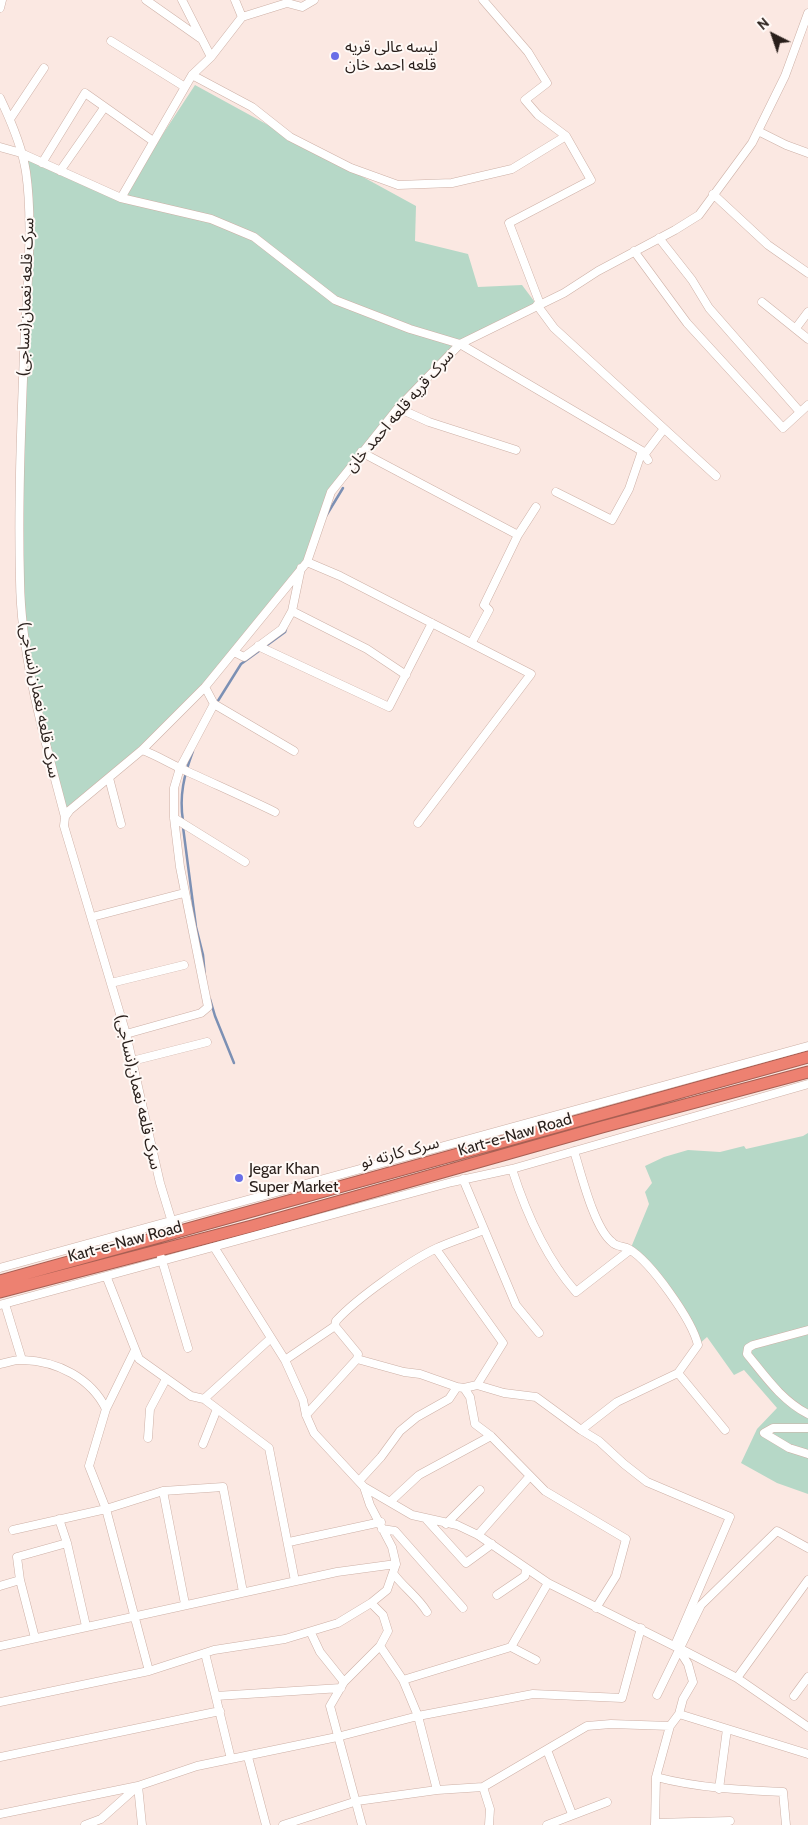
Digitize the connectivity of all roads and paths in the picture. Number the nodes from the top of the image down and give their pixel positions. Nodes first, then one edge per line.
1 (2, 0) edge
2 (146, 0) edge
3 (182, 0) edge
4 (234, 0) edge
5 (483, 0) edge
6 (287, 1) edge
7 (312, 1) edge
8 (0, 8) edge
9 (808, 13) edge
10 (242, 17) junction
11 (200, 38) junction
12 (112, 41) dead end
13 (211, 57) junction
14 (44, 68) dead end
15 (192, 75) junction
16 (185, 87) junction
17 (0, 98) edge
18 (104, 108) junction
19 (10, 119) junction
20 (758, 131) junction
21 (566, 136) junction
22 (154, 141) junction
23 (0, 146) edge
24 (21, 153) junction
25 (808, 153) edge
26 (42, 163) junction
27 (60, 171) junction
28 (713, 194) junction
29 (121, 198) junction
30 (658, 238) junction
31 (634, 250) junction
32 (808, 273) edge
33 (762, 302) dead end
34 (538, 305) junction
35 (808, 312) edge
36 (796, 328) junction
37 (808, 339) edge
38 (460, 344) junction
39 (808, 405) edge
40 (398, 408) junction
41 (800, 412) junction
42 (663, 430) junction
43 (516, 450) dead end
44 (361, 452) junction
45 (645, 455) junction
46 (716, 476) dead end
47 (556, 492) dead end
48 (536, 507) dead end
49 (518, 535) junction
50 (304, 564) junction
51 (292, 611) junction
52 (432, 623) junction
53 (472, 642) junction
54 (258, 646) junction
55 (234, 652) junction
56 (406, 675) junction
57 (205, 687) junction
58 (214, 704) junction
59 (142, 750) junction
60 (294, 751) dead end
61 (180, 768) junction
62 (109, 778) junction
63 (275, 812) dead end
64 (65, 817) junction
65 (174, 818) junction
66 (418, 822) dead end
67 (122, 824) dead end
68 (245, 862) dead end
69 (184, 893) junction
70 (92, 917) junction
71 (184, 965) dead end
72 (111, 983) junction
73 (126, 1034) junction
74 (207, 1042) dead end
75 (808, 1046) edge
76 (808, 1057) edge
77 (132, 1061) junction
78 (808, 1072) edge
79 (808, 1084) edge
80 (574, 1151) junction
81 (512, 1168) junction
82 (463, 1179) junction
83 (305, 1217) junction
84 (218, 1221) junction
85 (173, 1227) junction
86 (484, 1230) junction
87 (221, 1234) junction
88 (214, 1247) junction
89 (436, 1249) junction
90 (159, 1250) junction
91 (630, 1250) junction
92 (162, 1262) junction
93 (0, 1268) edge
94 (107, 1278) junction
95 (0, 1281) edge
96 (0, 1292) edge
97 (2, 1304) edge
98 (336, 1326) junction
99 (808, 1330) edge
100 (539, 1333) dead end
101 (270, 1339) junction
102 (188, 1348) dead end
103 (135, 1350) junction
104 (357, 1359) junction
105 (22, 1360) junction
106 (285, 1360) junction
107 (0, 1364) edge
108 (678, 1373) junction
109 (166, 1379) junction
110 (477, 1385) junction
111 (461, 1388) junction
112 (204, 1399) junction
113 (106, 1409) junction
114 (217, 1409) junction
115 (808, 1414) edge
116 (306, 1415) junction
117 (808, 1428) edge
118 (581, 1430) junction
119 (725, 1430) dead end
120 (491, 1436) junction
121 (148, 1438) dead end
122 (203, 1444) dead end
123 (808, 1454) edge
124 (530, 1476) junction
125 (362, 1484) junction
126 (480, 1490) dead end
127 (163, 1492) junction
128 (391, 1501) junction
129 (106, 1509) junction
130 (59, 1519) junction
131 (426, 1519) junction
132 (446, 1524) junction
133 (381, 1525) junction
134 (13, 1530) dead end
135 (478, 1535) junction
136 (289, 1542) junction
137 (67, 1543) junction
138 (492, 1544) junction
139 (808, 1548) edge
140 (396, 1564) junction
141 (526, 1569) junction
142 (393, 1572) junction
143 (20, 1580) junction
144 (808, 1580) edge
145 (295, 1581) junction
146 (548, 1583) junction
147 (0, 1586) edge
148 (244, 1592) junction
149 (497, 1594) dead end
150 (371, 1603) junction
151 (185, 1604) junction
152 (463, 1608) dead end
153 (596, 1608) junction
154 (427, 1612) dead end
155 (137, 1616) junction
156 (86, 1626) junction
157 (641, 1628) junction
158 (311, 1633) junction
159 (35, 1638) junction
160 (0, 1646) edge
161 (380, 1646) junction
162 (511, 1647) junction
163 (678, 1647) junction
164 (205, 1653) junction
165 (536, 1660) dead end
166 (149, 1671) junction
167 (808, 1677) edge
168 (736, 1678) junction
169 (403, 1680) junction
170 (342, 1685) junction
171 (656, 1695) dead end
172 (216, 1696) junction
173 (794, 1696) dead end
174 (0, 1702) edge
175 (220, 1711) junction
176 (679, 1714) junction
177 (418, 1716) junction
178 (670, 1726) junction
179 (808, 1727) edge
180 (727, 1729) junction
181 (338, 1737) junction
182 (547, 1750) junction
183 (808, 1754) edge
184 (0, 1757) edge
185 (248, 1757) junction
186 (231, 1759) junction
187 (656, 1777) junction
188 (138, 1786) junction
189 (483, 1787) junction
190 (719, 1789) junction
191 (437, 1790) junction
192 (357, 1801) junction
193 (607, 1802) dead end
194 (0, 1814) edge
195 (572, 1814) junction
196 (730, 1821) dead end
197 (655, 1824) edge
198 (85, 1825) edge
199 (142, 1825) edge
200 (266, 1825) edge
201 (283, 1825) edge
202 (362, 1825) edge
203 (489, 1825) edge
204 (547, 1825) edge
205 (786, 1825) edge

1 - 8 street
2 - 11 street
3 - 11 street
4 - 10 street
5 - 21 street
6 - 7 street
6 - 10 street
9 - 20 street, سرک قریه قلعه احمد خان
10 - 13 street
11 - 13 street
12 - 16 street
13 - 15 street
14 - 19 street
15 - 16 street
15 - 21 street
16 - 22 street
17 - 19 street
18 - 22 street
18 - 26 street
18 - 27 street
19 - 24 street
20 - 25 street
20 - 28 street, سرک قریه قلعه احمد خان
21 - 34 street
22 - 29 street
23 - 24 street
24 - 26 street
24 - 64 street, سرک قلعه نعمان(نساجی)
26 - 27 street
27 - 29 street
28 - 30 street, سرک قریه قلعه احمد خان
28 - 32 street
29 - 38 street
30 - 31 street, سرک قریه قلعه احمد خان
30 - 41 street
31 - 34 street, سرک قریه قلعه احمد خان
31 - 41 street
33 - 36 street
34 - 38 street, سرک قریه قلعه احمد خان
34 - 42 street
35 - 36 street
36 - 37 street
38 - 40 street, سرک قریه قلعه احمد خان
38 - 45 street
39 - 41 street
40 - 43 street
40 - 44 street, سرک قریه قلعه احمد خان
42 - 45 street
42 - 46 street
44 - 49 street
44 - 50 street, سرک قریه قلعه احمد خان
45 - 47 street
48 - 49 street
49 - 53 street
50 - 51 street
50 - 52 street
50 - 55 street, سرک قریه قلعه احمد خان
51 - 54 street
51 - 56 street
52 - 53 street
52 - 56 street
53 - 66 street
54 - 55 street
54 - 56 street
55 - 57 street, سرک قریه قلعه احمد خان
57 - 58 street
57 - 59 street, سرک قریه قلعه احمد خان
58 - 60 street
58 - 61 street
59 - 61 street
59 - 62 street, سرک قریه قلعه احمد خان
61 - 63 street
61 - 65 street
62 - 64 street, سرک قریه قلعه احمد خان
62 - 67 street
64 - 70 street, سرک قلعه نعمان(نساجی)
65 - 68 street
65 - 69 street
69 - 70 street
69 - 73 street
70 - 72 street, سرک قلعه نعمان(نساجی)
71 - 72 street
72 - 73 street, سرک قلعه نعمان(نساجی)
73 - 77 street, سرک قلعه نعمان(نساجی)
74 - 77 street
75 - 85 street
76 - 84 highway, سرک کارته نو
77 - 85 street, سرک قلعه نعمان(نساجی)
78 - 83 highway, Kart-e-Naw Road
79 - 80 street
80 - 81 street
80 - 91 street
81 - 82 street
81 - 91 street
82 - 83 street
82 - 86 street
83 - 87 highway, Kart-e-Naw Road
83 - 88 street
84 - 85 highway, سرک کارته نو
84 - 87 highway
85 - 93 street
85 - 95 highway, سرک کارته نو
86 - 89 street
86 - 100 street
87 - 90 highway, Kart-e-Naw Road
88 - 92 street
88 - 101 street
89 - 98 street
89 - 110 street
90 - 92 street
90 - 96 highway, Kart-e-Naw Road
91 - 108 street
92 - 94 street
92 - 102 street
94 - 97 street
94 - 103 street
97 - 105 street
98 - 104 street
98 - 106 street
99 - 115 street
101 - 106 street
101 - 112 street
103 - 109 street
103 - 113 street
104 - 111 street
104 - 116 street
105 - 107 street
105 - 113 street
106 - 116 street
108 - 118 street
108 - 119 street
109 - 112 street
109 - 121 street
110 - 111 street
110 - 118 street
111 - 120 street
111 - 125 street
112 - 114 street
113 - 129 street
114 - 122 street
114 - 136 street
116 - 125 street
117 - 123 street
118 - 163 street
120 - 124 street
120 - 128 street
124 - 135 street
124 - 153 street
125 - 128 street
125 - 133 street
126 - 132 street
127 - 129 street
127 - 148 street
127 - 151 street
128 - 131 street
129 - 130 street
129 - 155 street
130 - 134 street
130 - 137 street
131 - 132 street
131 - 138 street
132 - 135 street
133 - 136 street
133 - 140 street
133 - 152 street
135 - 138 street
136 - 145 street
137 - 143 street
137 - 156 street
138 - 141 street
139 - 163 street
140 - 142 street
140 - 145 street
141 - 146 street
141 - 149 street
142 - 150 street
142 - 154 street
143 - 147 street
143 - 159 street
144 - 168 street
145 - 148 street
146 - 153 street
146 - 162 street
148 - 151 street
150 - 158 street
150 - 161 street
151 - 155 street
153 - 157 street
155 - 156 street
155 - 166 street
156 - 159 street
157 - 163 street
157 - 177 street
158 - 164 street
158 - 170 street
159 - 160 street
161 - 169 street
161 - 170 street
162 - 165 street
162 - 169 street
163 - 168 street
163 - 171 street
163 - 176 street
164 - 166 street
164 - 172 street
166 - 174 street
167 - 173 street
168 - 179 street
169 - 177 street
170 - 172 street
170 - 181 street
172 - 175 street
175 - 184 street
175 - 186 street
176 - 178 street
176 - 180 street
177 - 181 street
177 - 191 street
178 - 182 street
178 - 187 street
180 - 183 street
180 - 190 street
181 - 185 street
181 - 192 street
182 - 189 street
182 - 195 street
185 - 186 street
185 - 200 street
186 - 188 street
187 - 190 street
187 - 197 street
188 - 194 street
188 - 198 street
188 - 199 street
189 - 191 street
189 - 203 street
190 - 205 street
191 - 192 street
192 - 201 street
192 - 202 street
193 - 195 street
195 - 204 street
196 - 197 street

